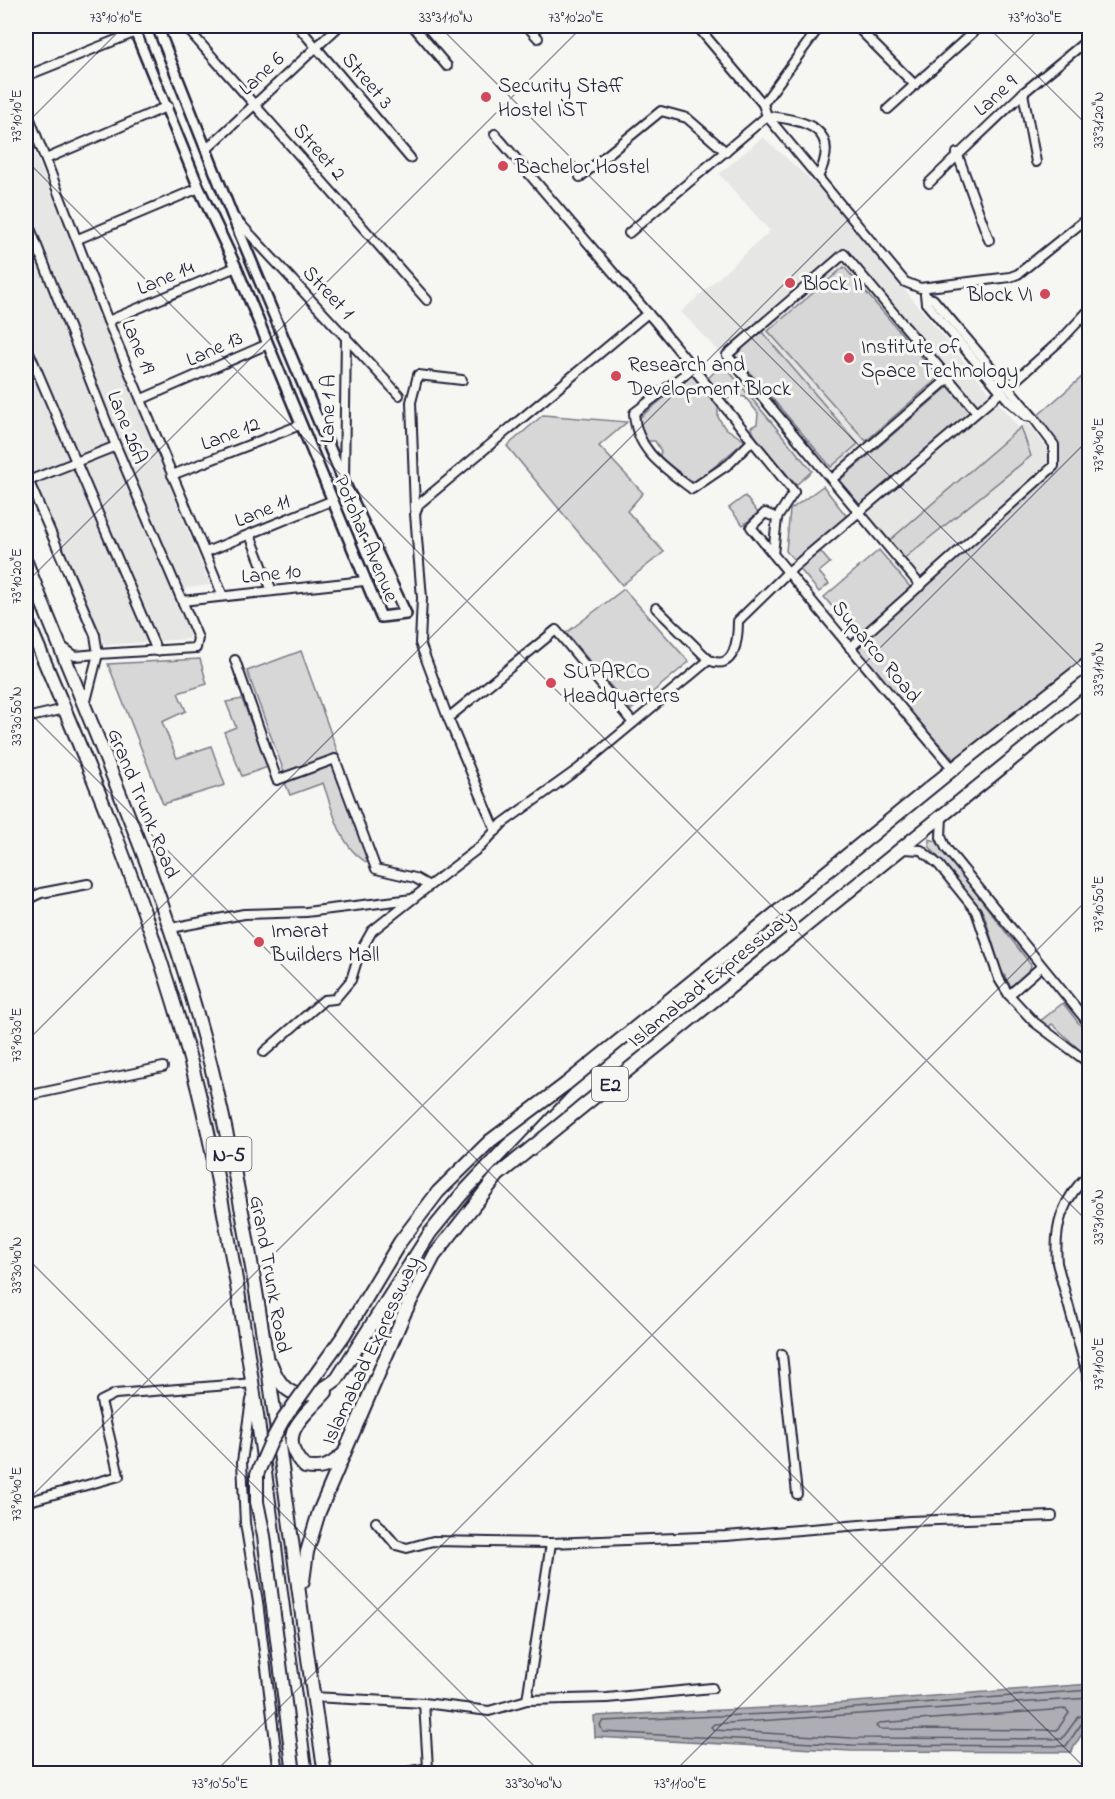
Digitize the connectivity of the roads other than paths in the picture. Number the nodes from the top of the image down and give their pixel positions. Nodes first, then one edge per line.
1 (157, 26) edge
2 (185, 26) edge
3 (298, 26) edge
4 (339, 26) edge
5 (413, 26) edge
6 (527, 26) edge
7 (697, 26) edge
8 (820, 26) edge
9 (980, 26) edge
10 (135, 29) edge
11 (861, 31) dead end
12 (538, 38) dead end
13 (1089, 38) edge
14 (316, 46) junction
15 (447, 66) dead end
16 (26, 76) edge
17 (915, 85) junction
18 (1023, 93) junction
19 (254, 104) junction
20 (762, 104) junction
21 (168, 106) junction
22 (26, 109) edge
23 (888, 109) dead end
24 (767, 116) junction
25 (495, 134) dead end
26 (208, 148) junction
27 (726, 152) junction
28 (957, 153) junction
29 (410, 158) dead end
30 (46, 159) junction
31 (1036, 162) dead end
32 (580, 177) dead end
33 (818, 177) junction
34 (928, 183) dead end
35 (199, 188) junction
36 (232, 215) junction
37 (1089, 216) edge
38 (26, 218) edge
39 (629, 233) dead end
40 (78, 239) junction
41 (989, 240) dead end
42 (236, 267) junction
43 (920, 288) junction
44 (427, 300) dead end
45 (1089, 309) edge
46 (648, 313) junction
47 (108, 321) junction
48 (346, 336) junction
49 (268, 344) junction
50 (26, 345) edge
51 (693, 368) junction
52 (949, 378) junction
53 (462, 380) dead end
54 (1005, 390) junction
55 (399, 395) dead end
56 (142, 399) junction
57 (976, 411) junction
58 (300, 425) junction
59 (752, 441) junction
60 (116, 446) junction
61 (76, 463) junction
62 (172, 475) junction
63 (27, 478) edge
64 (832, 479) junction
65 (344, 482) junction
66 (331, 501) junction
67 (860, 513) junction
68 (415, 514) junction
69 (777, 519) junction
70 (250, 535) junction
71 (206, 552) junction
72 (773, 555) junction
73 (26, 562) edge
74 (788, 572) junction
75 (364, 581) junction
76 (921, 586) junction
77 (272, 591) junction
78 (223, 596) junction
79 (182, 601) junction
80 (656, 608) dead end
81 (26, 618) edge
82 (58, 644) junction
83 (850, 648) junction
84 (157, 651) junction
85 (98, 654) junction
86 (235, 660) dead end
87 (709, 660) junction
88 (1089, 663) edge
89 (1089, 696) edge
90 (84, 707) junction
91 (65, 710) junction
92 (26, 718) edge
93 (448, 718) junction
94 (633, 723) junction
95 (953, 769) junction
96 (942, 816) junction
97 (496, 831) junction
98 (902, 849) junction
99 (88, 884) dead end
100 (429, 886) junction
101 (412, 899) junction
102 (26, 900) edge
103 (171, 928) junction
104 (1041, 967) junction
105 (1008, 994) junction
106 (1089, 1025) edge
107 (264, 1052) dead end
108 (1089, 1064) edge
109 (163, 1067) dead end
110 (566, 1084) junction
111 (26, 1096) edge
112 (1089, 1173) edge
113 (266, 1349) junction
114 (783, 1354) dead end
115 (337, 1379) junction
116 (254, 1383) junction
117 (1089, 1385) edge
118 (342, 1456) junction
119 (796, 1494) dead end
120 (26, 1502) edge
121 (1052, 1516) dead end
122 (376, 1522) dead end
123 (551, 1543) junction
124 (301, 1598) junction
125 (712, 1688) dead end
126 (313, 1697) junction
127 (527, 1700) junction
128 (424, 1703) junction
129 (279, 1773) edge
130 (294, 1773) edge
131 (306, 1773) edge
132 (325, 1773) edge
133 (396, 1773) edge

1 - 26 street, Potohar Avenue
2 - 19 street, Street 2
3 - 14 street, Street 3
4 - 14 street, Lane 6
5 - 15 street
6 - 12 street
7 - 20 street
8 - 20 street
9 - 17 street
10 - 16 street
10 - 21 street, Potohar Avenue
11 - 17 street
13 - 18 street, Lane 9
14 - 19 street, Lane 6
14 - 29 street, Street 3
17 - 23 street
18 - 28 street, Lane 9
18 - 31 street
19 - 26 street, Lane 6
19 - 44 street, Street 2
20 - 24 street
21 - 30 street
21 - 35 street, Potohar Avenue
22 - 30 street, Lane 19
24 - 27 street
24 - 33 street
24 - 33 street
25 - 46 street
26 - 36 street, Potohar Avenue
27 - 32 street
27 - 39 street
28 - 34 street, Lane 9
28 - 41 street
30 - 40 street, Lane 19
33 - 43 street
35 - 40 street
35 - 42 street, Potohar Avenue
36 - 48 street, Street 1
36 - 65 street, Potohar Avenue
37 - 43 street
38 - 60 street, Lane 26A
40 - 47 street, Lane 19
42 - 47 street, Lane 14
42 - 49 street, Potohar Avenue
43 - 54 street
45 - 54 street
46 - 51 street
46 - 68 street
47 - 56 street, Lane 19
48 - 55 street, Street 1
48 - 65 street, Lane 1 A
49 - 56 street, Lane 13
49 - 58 street, Potohar Avenue
50 - 61 street
51 - 59 street
51 - 59 street
52 - 57 street
52 - 64 street
52 - 64 street
53 - 68 street
54 - 57 street
54 - 76 street
56 - 62 street, Lane 19
57 - 67 street
58 - 62 street, Lane 12
58 - 66 street, Potohar Avenue
59 - 69 street
60 - 61 street
60 - 79 street, Lane 26A
61 - 63 street
61 - 84 street
62 - 71 street, Lane 19
63 - 85 street
64 - 67 street
65 - 75 street, Potohar Avenue
66 - 70 street, Lane 11
66 - 75 street, Potohar Avenue
67 - 74 street
67 - 76 street
68 - 93 street
69 - 72 street
69 - 72 street, Suparco Road
70 - 71 street, Lane 11
70 - 77 street
71 - 78 street, Lane 19
72 - 74 street, Suparco Road
73 - 82 highway, Grand Trunk Road / N-5
74 - 83 street, Suparco Road
74 - 87 street
75 - 77 street, Lane 10
76 - 83 street
77 - 78 street, Lane 10
78 - 79 street, Lane 10
79 - 84 street, Lane 26A
80 - 87 street
81 - 91 highway, Grand Trunk Road / N-5
82 - 85 street
82 - 90 highway, Grand Trunk Road / N-5
83 - 95 street, Suparco Road
84 - 85 street
85 - 90 street
86 - 100 street
87 - 94 street
88 - 95 highway, Islamabad Expressway / E2
89 - 96 highway, Islamabad Expressway / E2
90 - 103 highway, Grand Trunk Road / N-5
91 - 92 street
91 - 116 highway, Grand Trunk Road / N-5
93 - 94 street
93 - 97 street
94 - 97 street
95 - 110 highway, Islamabad Expressway / E2
96 - 98 highway, Islamabad Expressway / E2
96 - 104 street
97 - 100 street
98 - 105 street
98 - 118 highway, Islamabad Expressway / E2
99 - 102 street
100 - 101 street
101 - 103 street
101 - 107 street
103 - 113 highway, Grand Trunk Road / N-5
104 - 105 street
104 - 106 street
105 - 108 street
109 - 111 street
110 - 115 highway
110 - 130 highway, bridge
112 - 117 street
113 - 115 highway
113 - 124 highway, Grand Trunk Road / N-5
114 - 119 street
115 - 118 highway
116 - 120 street
116 - 129 street
116 - 131 highway, Grand Trunk Road / N-5
118 - 124 highway, Islamabad Expressway / E2
121 - 123 street
122 - 123 street
123 - 127 street
124 - 126 highway, Grand Trunk Road / N-5
125 - 127 street
126 - 128 street
126 - 132 highway, Grand Trunk Road / N-5
127 - 128 street
128 - 133 street

